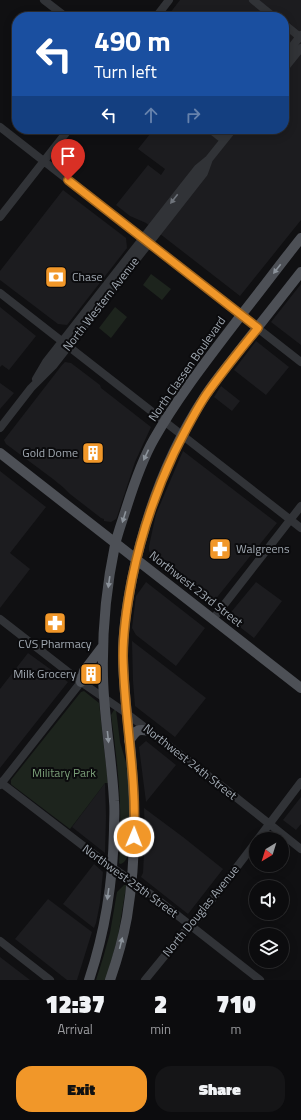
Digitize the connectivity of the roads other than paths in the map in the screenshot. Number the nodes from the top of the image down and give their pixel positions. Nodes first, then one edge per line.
1 (44, 0) edge
2 (169, 0) edge
3 (252, 0) edge
4 (60, 12) edge
5 (160, 12) edge
6 (268, 12) edge
7 (289, 28) edge
8 (301, 37) edge
9 (301, 48) edge
10 (289, 51) edge
11 (289, 63) edge
12 (0, 127) edge
13 (65, 134) edge
14 (216, 134) edge
15 (229, 134) edge
16 (224, 140) junction
17 (44, 161) junction
18 (0, 217) edge
19 (301, 238) edge
20 (146, 241) junction
21 (301, 272) edge
22 (0, 293) edge
23 (241, 315) junction
24 (258, 328) junction
25 (65, 344) junction
26 (301, 362) edge
27 (165, 422) junction
28 (0, 428) edge
29 (182, 436) junction
30 (0, 453) edge
31 (301, 506) edge
32 (290, 519) junction
33 (301, 528) edge
34 (116, 543) junction
35 (136, 559) junction
36 (0, 619) edge
37 (213, 619) junction
38 (103, 646) junction
39 (80, 682) junction
40 (301, 688) edge
41 (104, 698) junction
42 (126, 713) junction
43 (149, 731) junction
44 (129, 741) junction
45 (301, 782) edge
46 (1, 783) edge
47 (270, 824) junction
48 (264, 832) edge
49 (301, 849) edge
50 (249, 851) edge
51 (112, 867) junction
52 (132, 881) junction
53 (190, 925) junction
54 (0, 941) edge
55 (50, 980) edge
56 (89, 980) edge
57 (110, 980) edge
58 (145, 980) edge
59 (260, 980) edge

1 - 4 street
2 - 5 street
3 - 6 street
7 - 8 street
8 - 10 street
9 - 11 street
12 - 17 street
13 - 17 street
14 - 16 street
15 - 16 street, North Western Avenue
16 - 20 street, North Western Avenue
17 - 18 street
17 - 20 street
19 -> 23 main road, North Classen Boulevard
20 - 23 street
20 - 25 street, North Western Avenue
21 - 24 main road
22 - 25 street
23 - 24 street
23 - 27 main road, North Classen Boulevard
24 - 26 street
24 - 29 main road
25 - 27 street
25 - 28 street, North Western Avenue
27 - 29 street
27 -> 34 main road, North Classen Boulevard
29 - 32 street
29 - 35 main road
30 - 34 main road, Northwest 23rd Street
31 - 32 street
32 - 33 street
32 - 37 street
34 - 35 main road, Northwest 23rd Street
34 -> 38 main road, North Classen Boulevard
35 - 37 main road, Northwest 23rd Street
35 - 42 main road
36 - 39 street, Northwest 24th Street
37 - 40 main road, Northwest 23rd Street
38 - 39 main road
38 - 41 main road, North Classen Boulevard
39 - 41 street, Northwest 24th Street
39 - 46 street
41 - 42 street, Northwest 24th Street
41 -> 51 main road, North Classen Boulevard
42 - 43 street, Northwest 24th Street
42 - 44 main road
43 - 44 main road
43 - 47 street, Northwest 24th Street
44 - 52 main road
45 - 47 street
46 - 51 street, Northwest 25th Street
47 - 48 street
47 - 49 street, Northwest 24th Street
50 - 53 street, North Douglas Avenue
51 - 52 street, Northwest 25th Street
51 -> 56 main road, North Classen Boulevard
52 - 53 street, Northwest 25th Street
57 -> 52 main road
53 - 58 street, North Douglas Avenue
53 - 59 street, Northwest 25th Street
54 - 55 street

